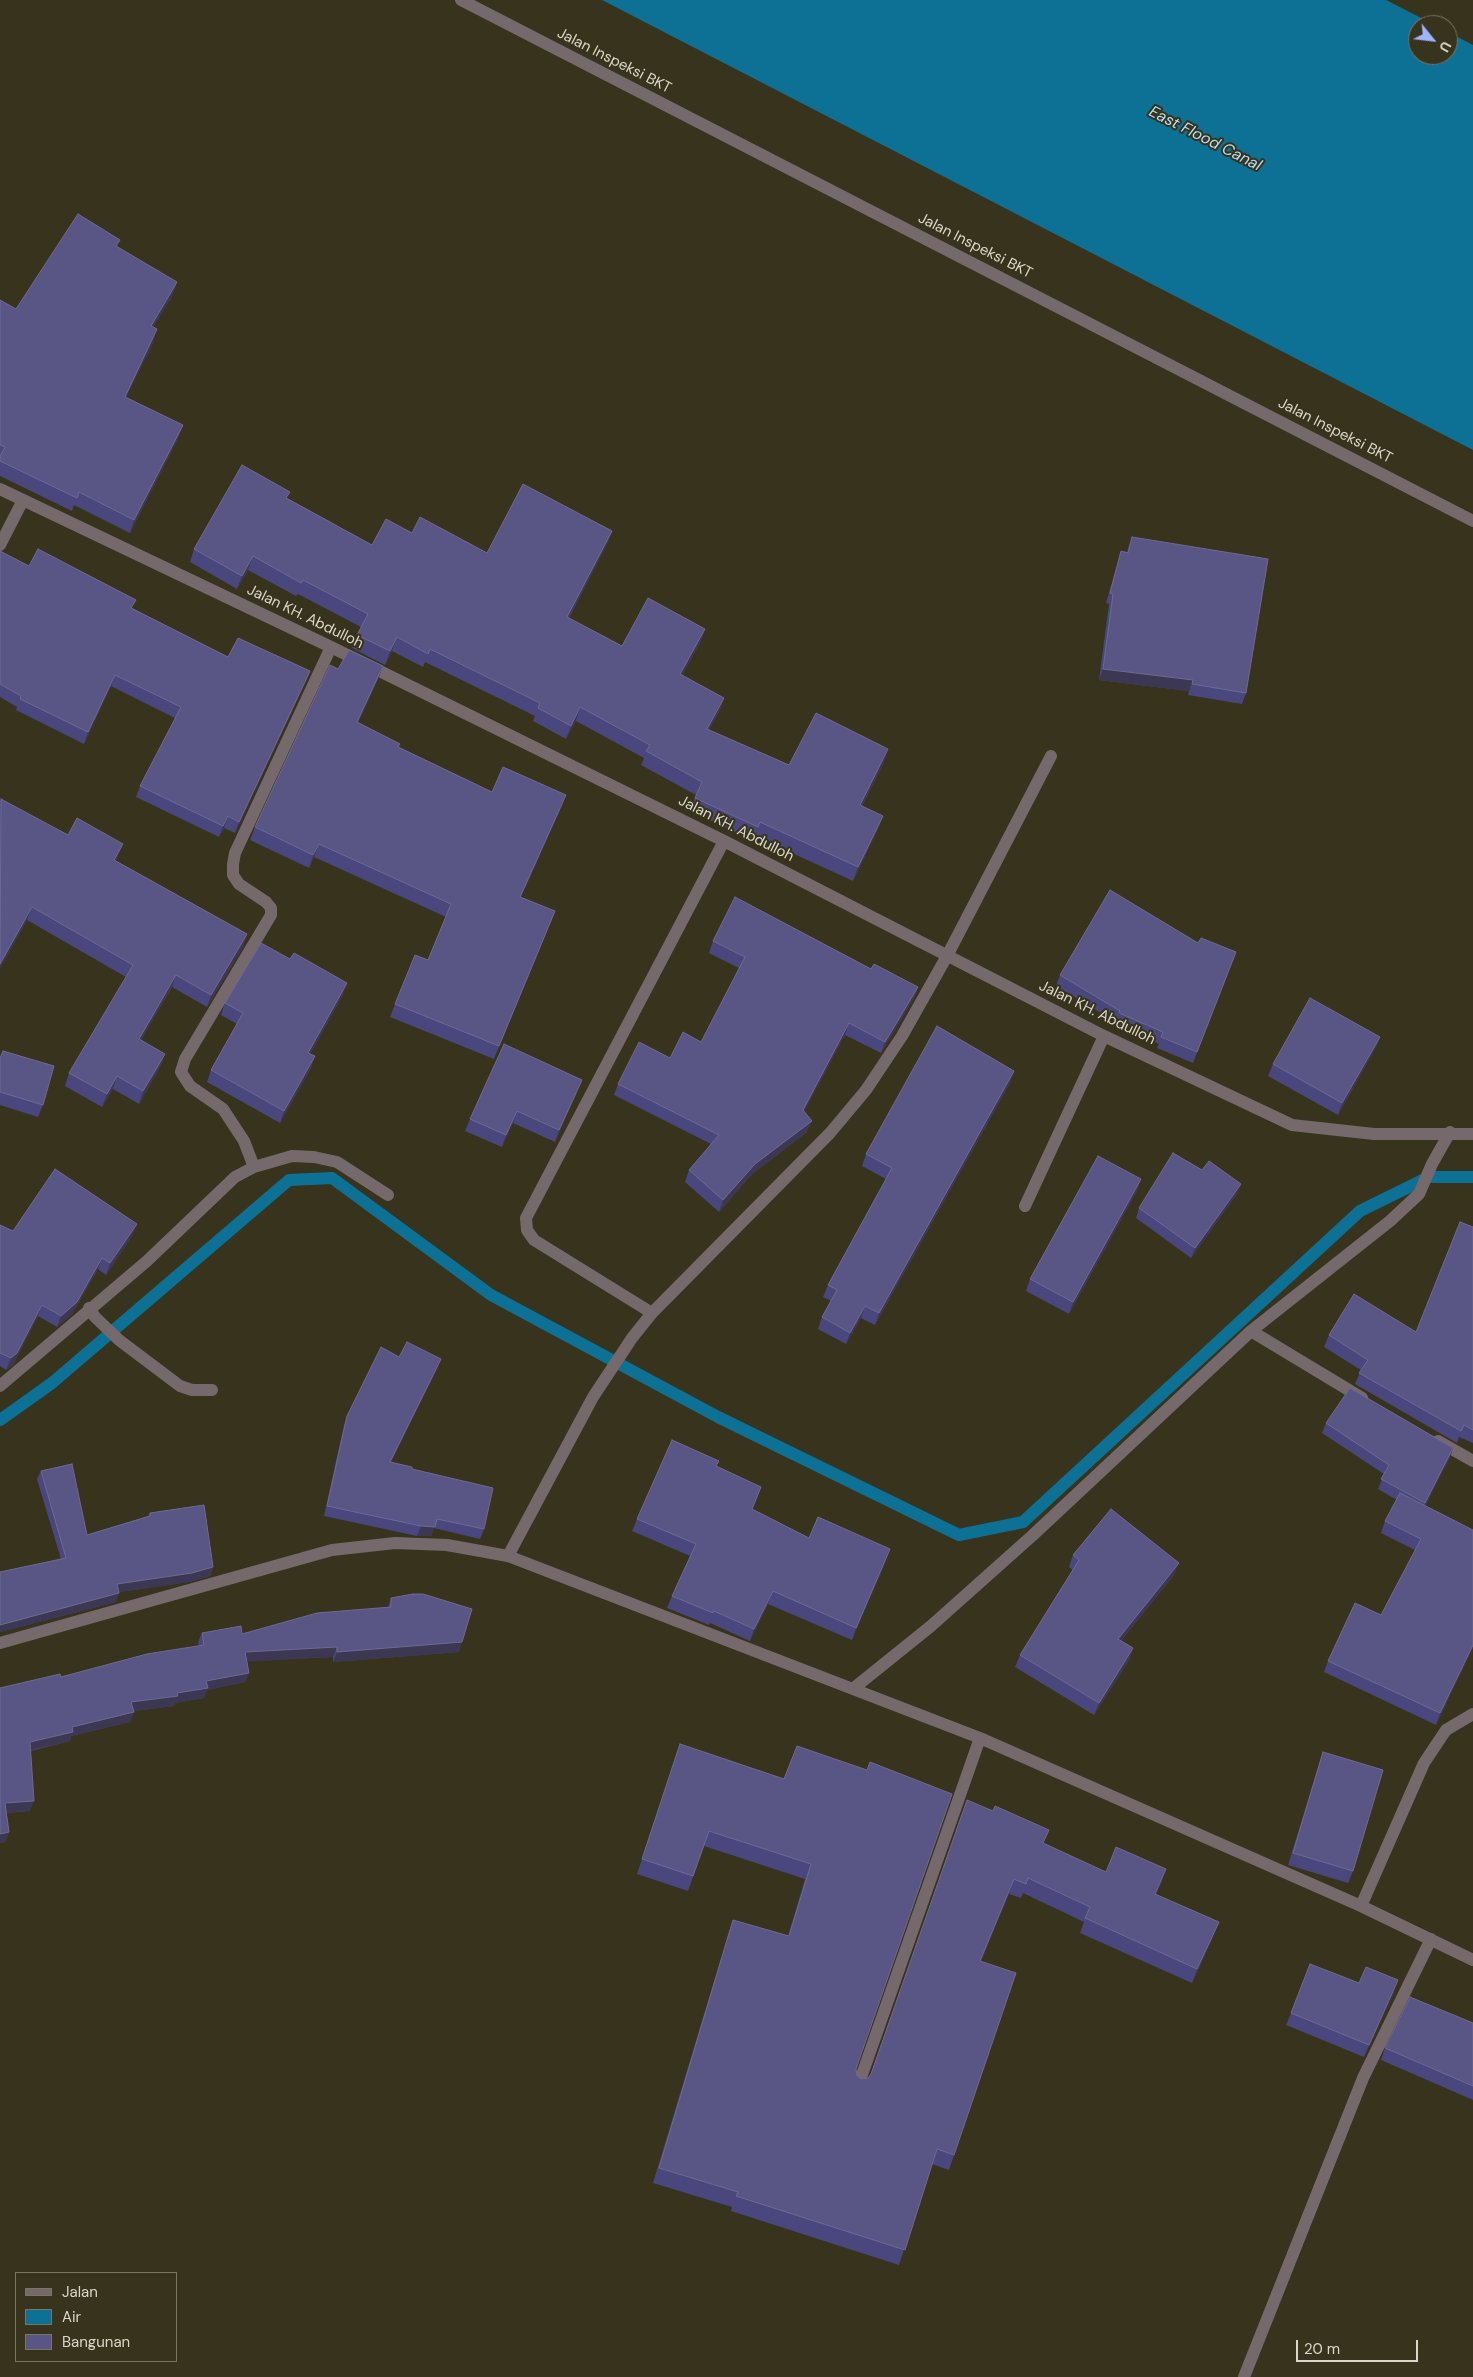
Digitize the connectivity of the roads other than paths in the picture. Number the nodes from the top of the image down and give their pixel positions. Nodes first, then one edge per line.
1 (461, 0) edge
2 (0, 489) edge
3 (23, 500) junction
4 (1473, 521) edge
5 (0, 545) edge
6 (331, 648) junction
7 (1051, 756) dead end
8 (724, 841) junction
9 (947, 956) junction
10 (1104, 1036) junction
11 (1450, 1132) junction
12 (1473, 1134) edge
13 (254, 1167) junction
14 (388, 1195) dead end
15 (1025, 1206) dead end
16 (92, 1312) junction
17 (652, 1313) junction
18 (1251, 1331) junction
19 (0, 1386) edge
20 (212, 1390) dead end
21 (1373, 1404) edge
22 (1423, 1432) edge
23 (1473, 1461) edge
24 (508, 1556) junction
25 (0, 1643) edge
26 (854, 1688) junction
27 (1473, 1714) edge
28 (980, 1738) junction
29 (1360, 1906) junction
30 (1431, 1939) junction
31 (1473, 1960) edge
32 (858, 2086) edge
33 (1244, 2377) edge

1 - 4 street, Jalan Inspeksi BKT
2 - 3 street, Jalan KH. Abdulloh
3 - 5 street
3 - 6 street, Jalan KH. Abdulloh
6 - 8 street, Jalan KH. Abdulloh
6 - 13 street
7 - 9 street
8 - 9 street, Jalan KH. Abdulloh
8 - 17 street
9 - 10 street, Jalan KH. Abdulloh
9 - 17 street
10 - 11 street, Jalan KH. Abdulloh
10 - 15 street
11 - 12 street, Jalan KH. Abdulloh
11 - 18 street
13 - 14 street
13 - 16 street
16 - 19 street
16 - 20 street
17 - 24 street
18 - 21 street
18 - 26 street
22 - 23 street
24 - 25 street
24 - 26 street
26 - 28 street
27 - 29 street
28 - 29 street
28 - 32 street
29 - 30 street
30 - 31 street
30 - 33 street

